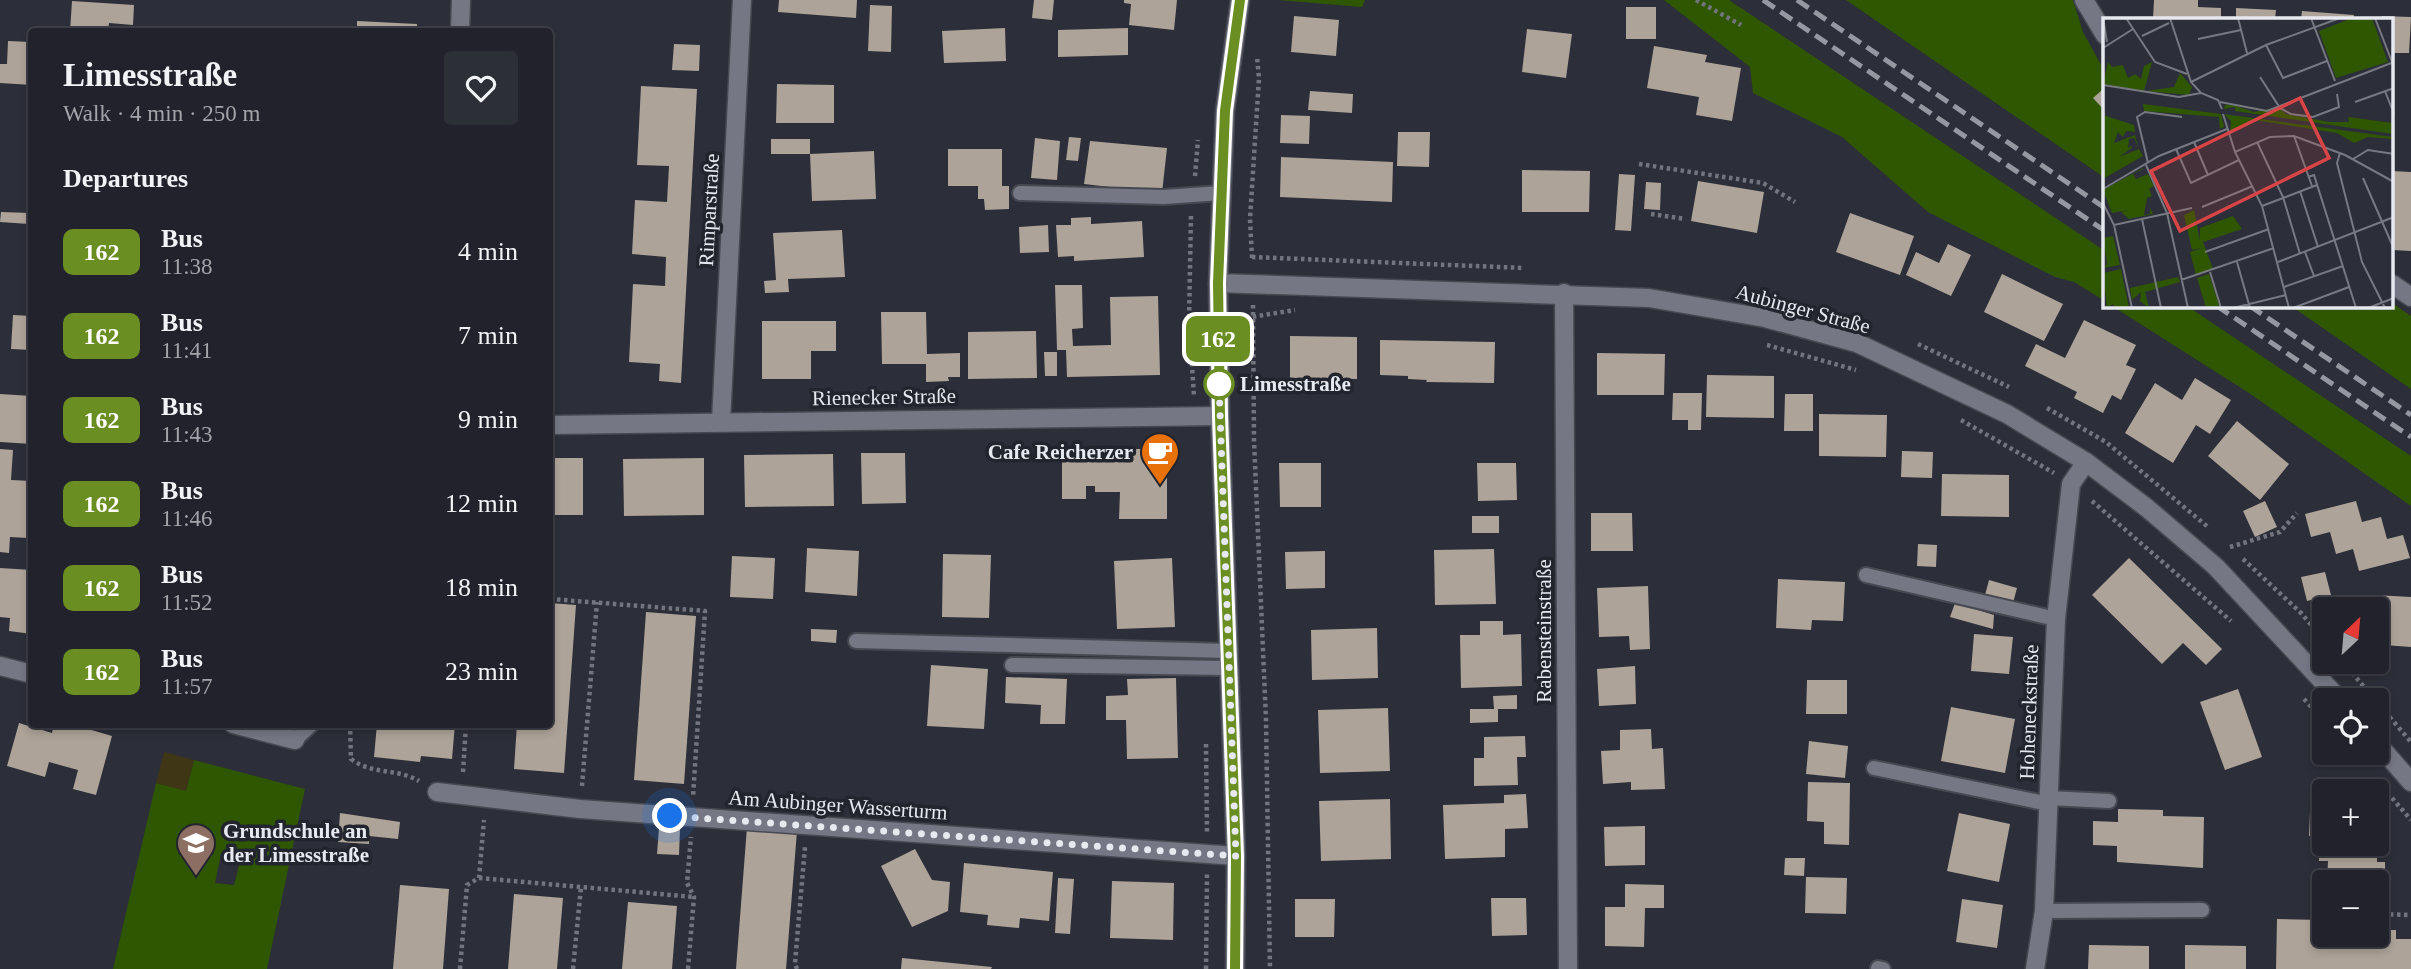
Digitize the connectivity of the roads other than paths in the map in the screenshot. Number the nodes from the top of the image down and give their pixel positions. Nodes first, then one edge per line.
1 (461, 0) edge
2 (742, 0) edge
3 (1240, 0) edge
4 (2084, 0) edge
5 (460, 28) edge
6 (2103, 32) edge
7 (1020, 193) dead end
8 (1221, 193) junction
9 (1218, 283) junction
10 (2394, 285) edge
11 (1564, 293) junction
12 (2411, 297) edge
13 (1220, 416) junction
14 (721, 422) junction
15 (553, 425) edge
16 (2086, 462) junction
17 (1866, 575) dead end
18 (2056, 619) junction
19 (856, 641) dead end
20 (1228, 660) junction
21 (1012, 665) dead end
22 (0, 666) edge
23 (28, 673) edge
24 (2329, 688) edge
25 (248, 728) edge
26 (308, 728) edge
27 (295, 740) joint
28 (2389, 757) edge
29 (1874, 768) dead end
30 (2411, 782) edge
31 (438, 792) road end
32 (2049, 801) junction
33 (2109, 801) dead end
34 (1236, 856) junction
35 (2202, 910) dead end
36 (2044, 911) junction
37 (1235, 969) edge
38 (1568, 969) edge
39 (2035, 969) edge

1 - 5 street
2 - 14 street, Rimparstraße
3 - 8 street
4 - 6 street
7 - 8 lane
8 - 9 street
9 - 11 street, Aubinger Straße
9 - 13 street
10 - 12 street
11 - 16 street, Aubinger Straße
11 - 38 street, Rabensteinstraße
13 - 14 street, Rienecker Straße
13 - 20 street
14 - 15 street, Rienecker Straße
16 - 18 street, Hoheneckstraße
16 - 24 street, Aubinger Straße
17 - 18 lane
18 - 32 street, Hoheneckstraße
19 - 20 lane
20 - 21 lane
20 - 34 street
22 - 23 street
25 - 27 street
26 - 27 lane
28 - 30 street
29 - 32 lane
31 - 34 street, Am Aubinger Wasserturm
32 - 33 lane
32 - 36 street, Hoheneckstraße
34 - 37 street
35 - 36 lane
36 - 39 street, Hoheneckstraße

